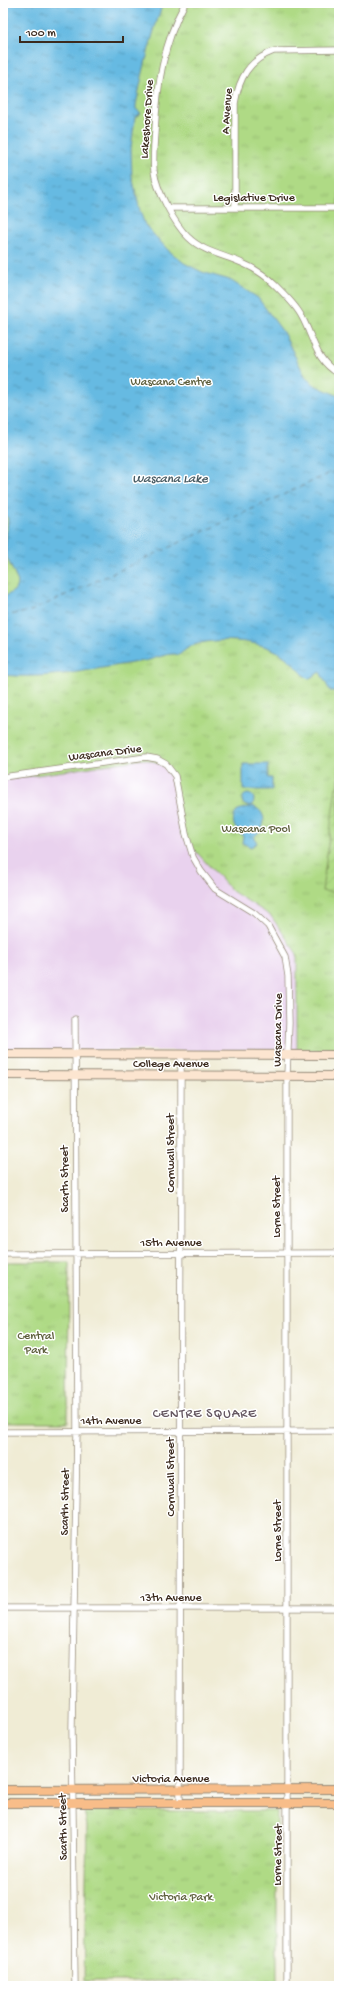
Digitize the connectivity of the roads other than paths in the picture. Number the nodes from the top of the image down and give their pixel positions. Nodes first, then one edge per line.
1 (185, 3) edge
2 (339, 50) edge
3 (169, 208) junction
4 (235, 208) junction
5 (339, 208) edge
6 (339, 374) edge
7 (3, 777) edge
8 (75, 1019) dead end
9 (3, 1054) edge
10 (75, 1054) junction
11 (181, 1055) junction
12 (289, 1055) junction
13 (339, 1055) edge
14 (3, 1075) edge
15 (287, 1075) junction
16 (74, 1076) junction
17 (181, 1076) junction
18 (339, 1076) edge
19 (287, 1252) junction
20 (75, 1253) junction
21 (181, 1253) junction
22 (339, 1253) edge
23 (3, 1254) edge
24 (181, 1431) junction
25 (288, 1431) junction
26 (339, 1431) edge
27 (3, 1432) edge
28 (76, 1432) junction
29 (3, 1608) edge
30 (73, 1608) junction
31 (180, 1608) junction
32 (288, 1608) junction
33 (339, 1608) edge
34 (288, 1788) junction
35 (339, 1789) edge
36 (3, 1790) edge
37 (73, 1790) junction
38 (180, 1790) junction
39 (3, 1803) edge
40 (73, 1803) junction
41 (180, 1803) junction
42 (288, 1803) junction
43 (339, 1803) edge
44 (74, 1986) edge
45 (157, 1986) edge
46 (163, 1986) edge
47 (199, 1986) edge
48 (287, 1986) edge
49 (339, 1986) edge

1 - 3 street, Lakeshore Drive
2 - 4 street, A Avenue
3 - 4 street, Legislative Drive
3 - 6 street, Lakeshore Drive
4 - 5 street, Legislative Drive
7 - 12 street, Wascana Drive
8 - 10 street, Scarth Street
9 - 10 main road, College Avenue
10 - 11 main road, College Avenue
10 - 16 street, Scarth Street
11 - 12 main road, College Avenue
11 - 17 street, Cornwall Street
12 - 13 main road, College Avenue
12 - 15 street, Wascana Drive
14 - 16 main road, College Avenue
15 - 17 main road, College Avenue
15 - 18 main road, College Avenue
15 - 19 street, Lorne Street
16 - 17 main road, College Avenue
16 - 20 street, Scarth Street
17 - 21 street, Cornwall Street
19 - 21 street, 15th Avenue
19 - 22 street, 15th Avenue
19 - 25 street, Lorne Street
20 - 21 street, 15th Avenue
20 - 23 street, 15th Avenue
20 - 28 street, Scarth Street
21 - 24 street, Cornwall Street
24 - 25 street, 14th Avenue
24 - 28 street, 14th Avenue
24 - 31 street, Cornwall Street
25 - 26 street, 14th Avenue
25 - 32 street, Lorne Street
27 - 28 street, 14th Avenue
28 - 30 street, Scarth Street
29 - 30 street, 13th Avenue
30 - 31 street, 13th Avenue
30 - 37 street, Scarth Street
31 - 32 street, 13th Avenue
31 - 38 street, Cornwall Street
32 - 33 street, 13th Avenue
32 - 34 street, Lorne Street
34 - 35 main road, Victoria Avenue
34 - 38 main road, Victoria Avenue
34 - 42 street, Lorne Street
36 - 37 main road, Victoria Avenue
37 - 38 main road, Victoria Avenue
37 - 40 street, Scarth Street
38 - 41 street, Cornwall Street
39 - 40 main road, Victoria Avenue
40 - 41 main road, Victoria Avenue
40 - 44 street, Scarth Street
41 - 42 main road, Victoria Avenue
42 - 43 main road, Victoria Avenue
42 - 48 street, Lorne Street
45 - 46 street
47 - 48 street
48 - 49 street

